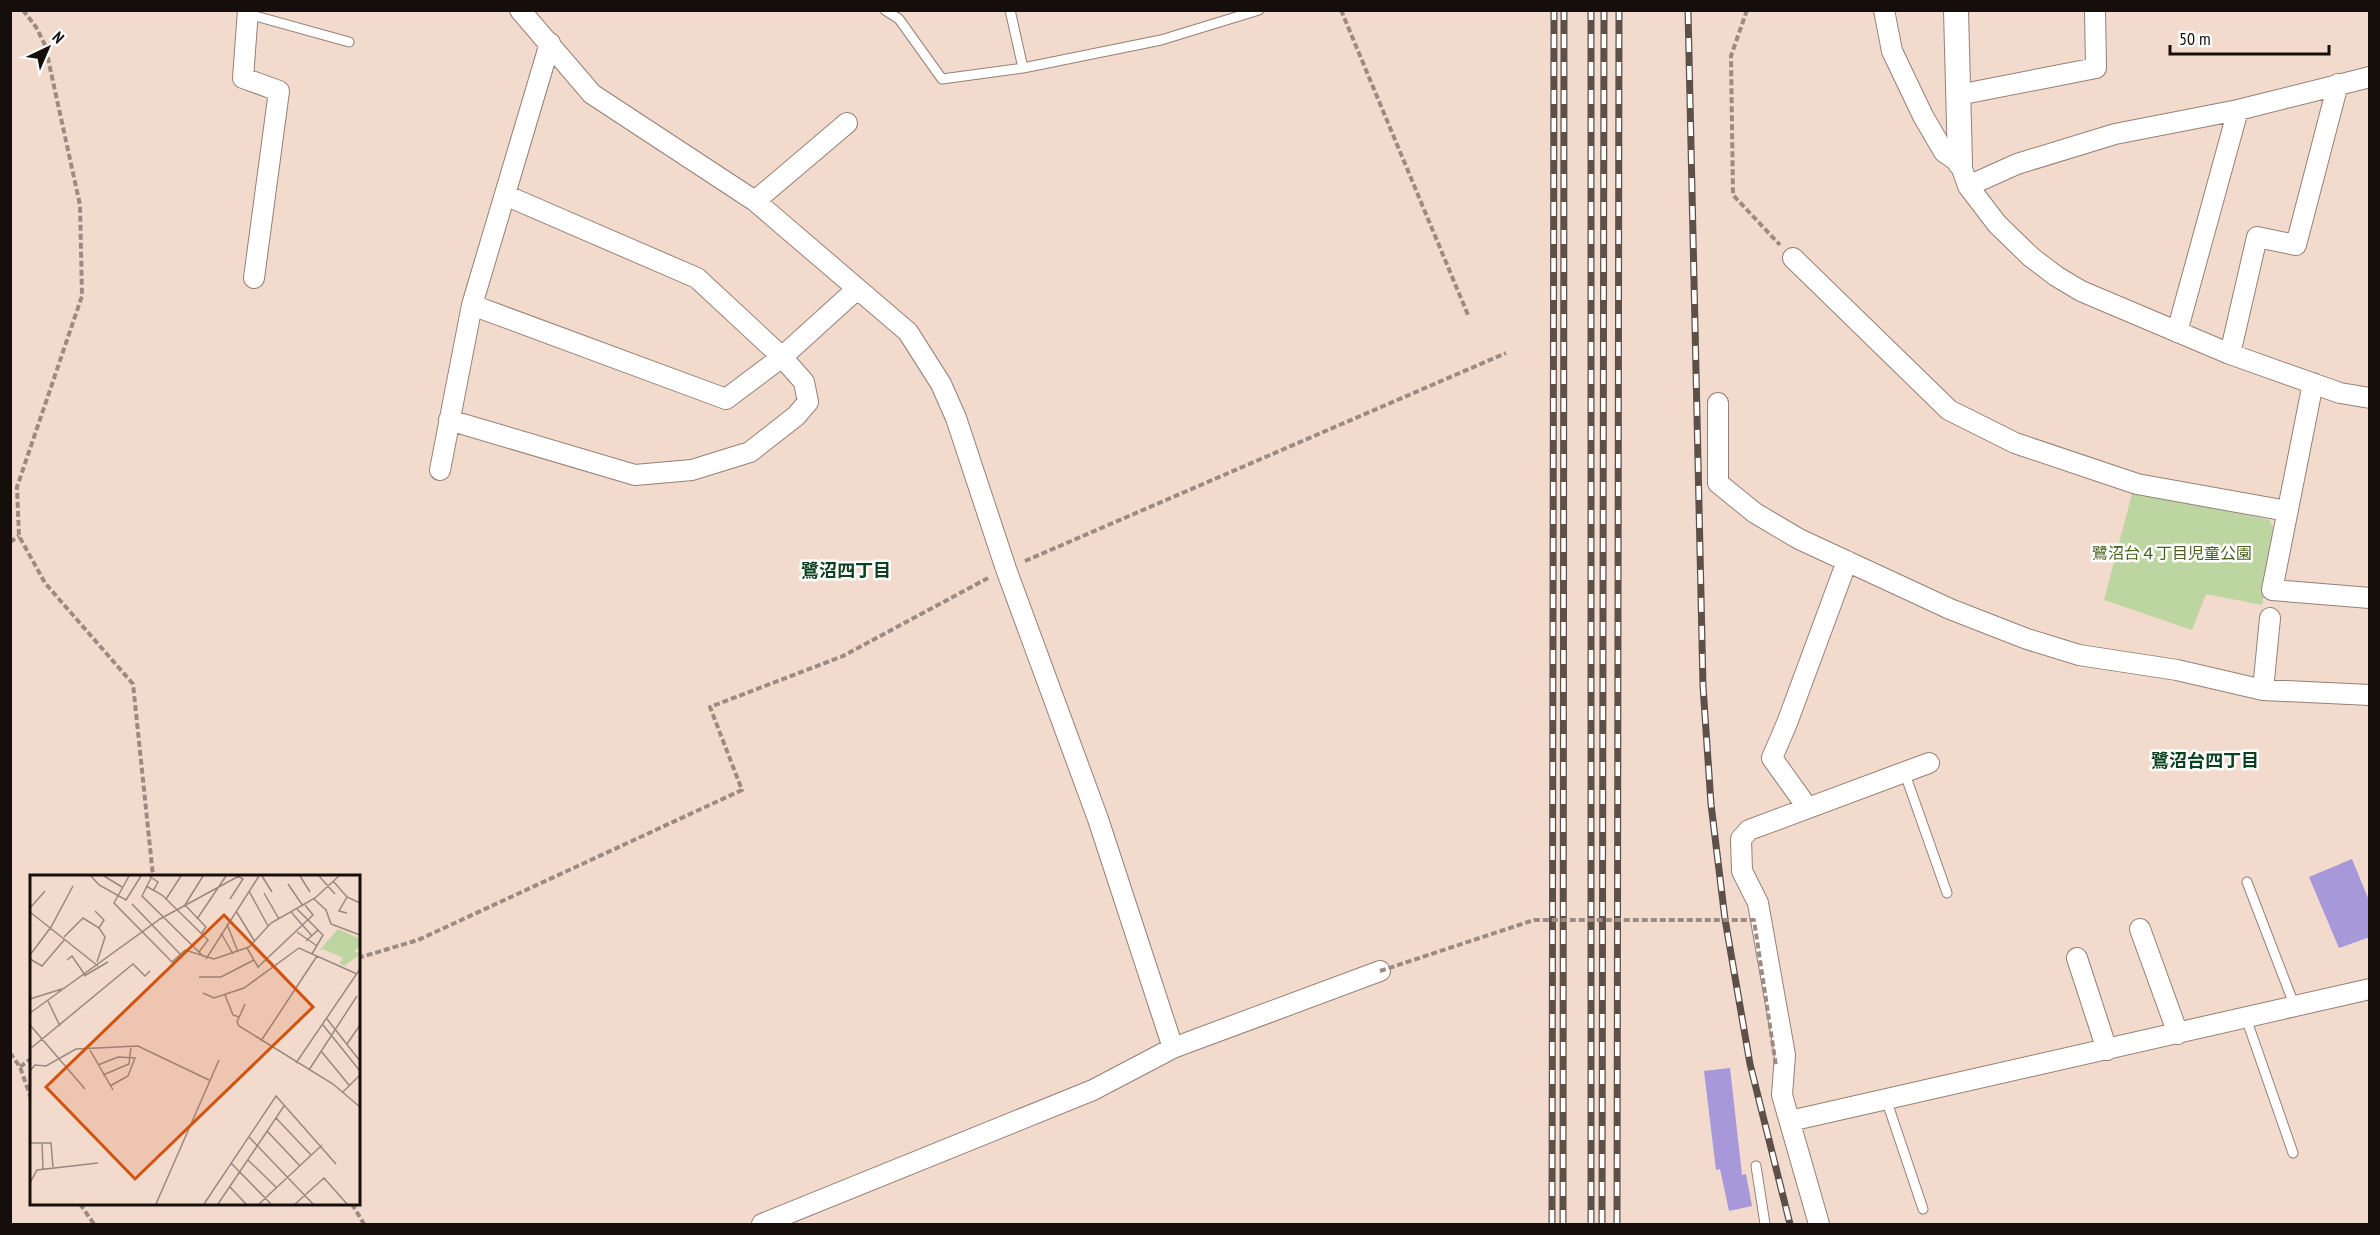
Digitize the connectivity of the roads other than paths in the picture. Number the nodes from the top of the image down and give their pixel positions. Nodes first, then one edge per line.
1 (520, 10) edge
2 (885, 10) edge
3 (1010, 10) edge
4 (1259, 10) edge
5 (1884, 10) edge
6 (1956, 10) edge
7 (2095, 10) edge
8 (248, 12) edge
9 (349, 42) dead end
10 (550, 44) junction
11 (1023, 68) junction
12 (2370, 77) edge
13 (2338, 84) junction
14 (1958, 95) junction
15 (2238, 110) junction
16 (848, 123) dead end
17 (1964, 174) junction
18 (505, 195) junction
19 (755, 201) junction
20 (1792, 258) road end
21 (254, 278) dead end
22 (857, 289) junction
23 (472, 305) junction
24 (2178, 332) junction
25 (2230, 354) junction
26 (782, 357) junction
27 (2313, 383) junction
28 (2370, 398) edge
29 (1718, 403) dead end
30 (449, 420) junction
31 (440, 470) dead end
32 (2288, 511) junction
33 (1847, 561) junction
34 (2370, 598) edge
35 (2270, 618) dead end
36 (2263, 690) junction
37 (2370, 695) edge
38 (1929, 763) dead end
39 (1905, 774) junction
40 (1807, 807) junction
41 (2247, 882) dead end
42 (1947, 893) dead end
43 (2140, 929) dead end
44 (2077, 958) dead end
45 (1380, 971) road end
46 (2370, 989) edge
47 (2295, 1007) junction
48 (2246, 1018) junction
49 (2178, 1034) junction
50 (1173, 1048) junction
51 (2107, 1050) junction
52 (1886, 1100) junction
53 (1790, 1121) junction
54 (2293, 1153) dead end
55 (1756, 1166) dead end
56 (1923, 1209) dead end
57 (762, 1224) edge
58 (1765, 1224) edge
59 (1819, 1224) edge

1 - 10 street
2 - 11 lane
3 - 11 lane
4 - 11 lane
5 - 17 street
6 - 14 street
7 - 14 street
8 - 9 lane
8 - 21 street
10 - 18 street
10 - 19 street
12 - 13 street
13 - 15 street
13 - 25 street
14 - 17 street
15 - 17 street
15 - 24 street
16 - 19 street
17 - 24 street
18 - 23 street
18 - 26 street
19 - 22 street
20 - 32 street
22 - 26 street
22 - 50 street
23 - 26 street
23 - 30 street
24 - 25 street
25 - 27 street
26 - 30 street
27 - 28 street
27 - 32 street
29 - 33 street
30 - 31 street
32 - 34 street
33 - 36 street
33 - 40 street
35 - 36 street
36 - 37 street
38 - 39 street
39 - 40 street
39 - 42 lane
40 - 53 street
41 - 47 lane
43 - 49 street
44 - 51 street
45 - 50 street
46 - 47 street
47 - 48 street
48 - 49 street
48 - 54 lane
49 - 51 street
50 - 57 street
51 - 52 street
52 - 53 street
52 - 56 lane
53 - 59 street
55 - 58 lane

